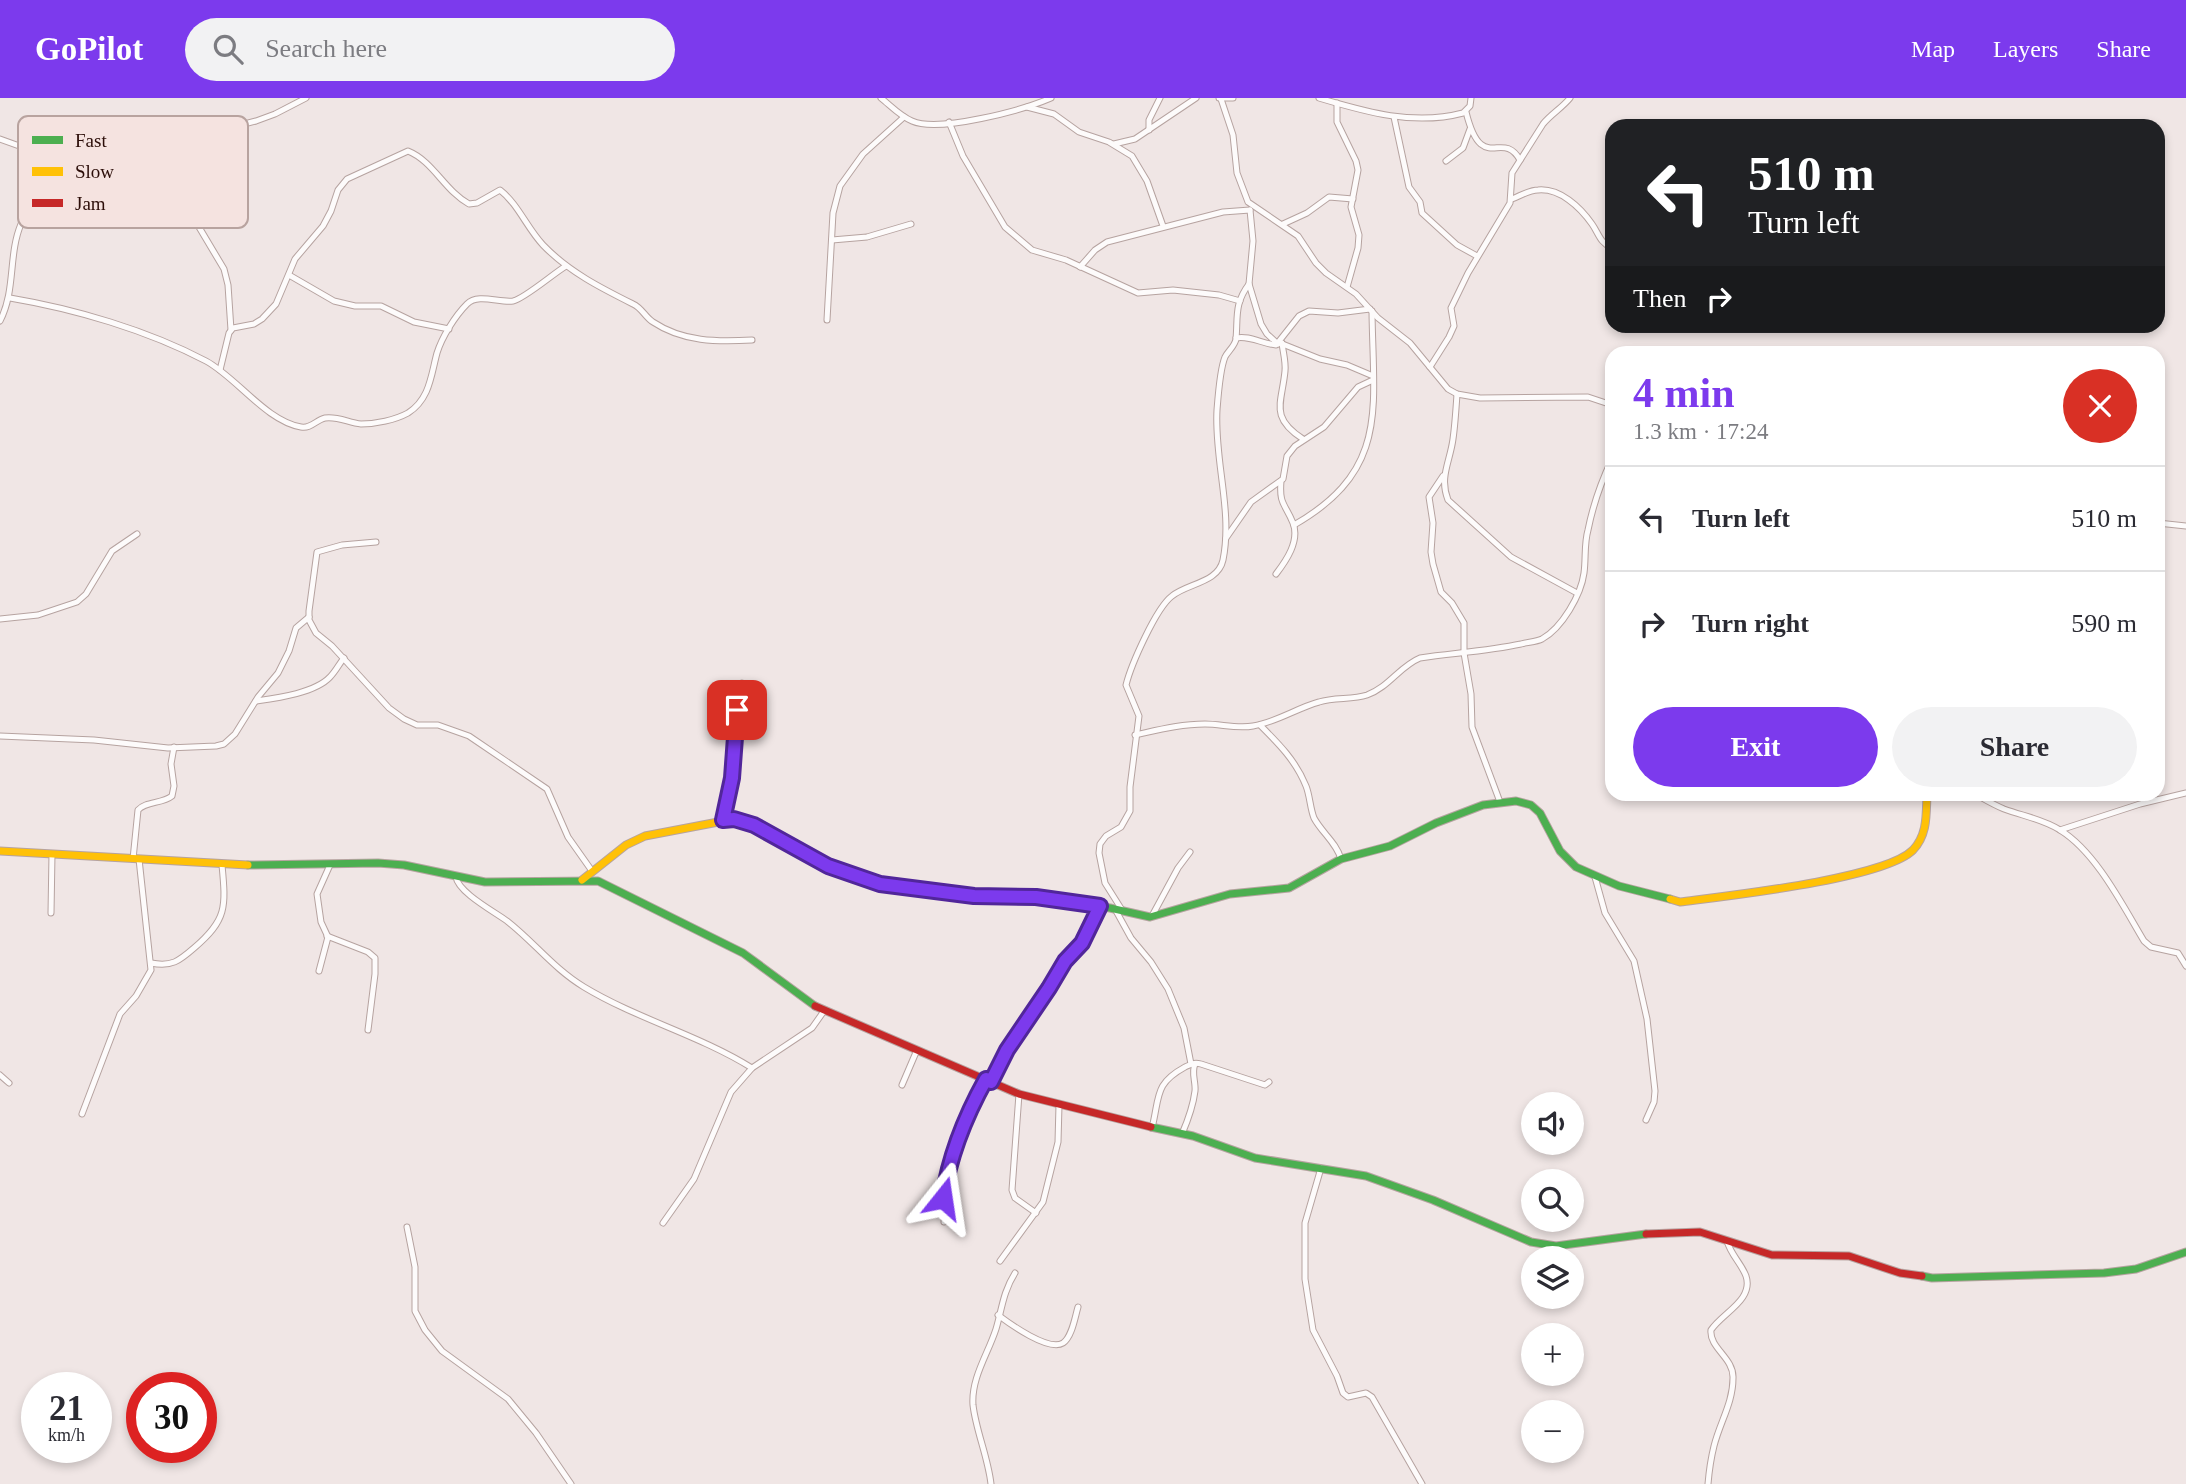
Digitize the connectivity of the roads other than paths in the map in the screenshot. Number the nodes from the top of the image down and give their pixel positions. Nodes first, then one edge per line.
1 (306, 98) edge
2 (881, 98) edge
3 (1051, 98) edge
4 (1160, 98) edge
5 (1196, 98) edge
6 (1220, 98) edge
7 (1233, 98) edge
8 (1320, 98) edge
9 (1471, 98) edge
10 (1570, 98) edge
11 (1337, 103) junction
12 (1027, 107) junction
13 (1466, 112) junction
14 (904, 117) junction
15 (1394, 117) junction
16 (248, 122) edge
17 (949, 122) junction
18 (1470, 128) junction
19 (1149, 130) junction
20 (0, 139) edge
21 (1113, 144) junction
22 (18, 146) edge
23 (1520, 160) junction
24 (1446, 161) dead end
25 (1353, 198) junction
26 (1512, 199) junction
27 (1250, 207) junction
28 (1283, 223) junction
29 (911, 224) dead end
30 (1163, 226) junction
31 (20, 228) edge
32 (200, 228) edge
33 (832, 240) junction
34 (1605, 244) edge
35 (1477, 256) junction
36 (566, 266) junction
37 (1080, 267) junction
38 (289, 275) junction
39 (1250, 284) junction
40 (1347, 287) junction
41 (10, 298) junction
42 (1240, 300) junction
43 (1371, 310) junction
44 (827, 320) dead end
45 (0, 321) edge
46 (449, 329) junction
47 (231, 330) junction
48 (1236, 338) junction
49 (752, 340) dead end
50 (1280, 343) junction
51 (1430, 367) junction
52 (220, 370) junction
53 (1373, 378) junction
54 (1457, 394) junction
55 (1605, 403) edge
56 (1303, 439) junction
57 (1605, 473) edge
58 (1443, 476) junction
59 (1281, 481) junction
60 (2165, 524) edge
61 (1294, 525) junction
62 (2186, 526) edge
63 (137, 534) dead end
64 (1224, 540) junction
65 (376, 542) dead end
66 (1276, 574) dead end
67 (1577, 593) junction
68 (309, 617) junction
69 (0, 619) edge
70 (1464, 653) junction
71 (344, 658) junction
72 (742, 683) dead end
73 (256, 701) junction
74 (1260, 725) junction
75 (1135, 735) junction
76 (0, 736) edge
77 (174, 747) junction
78 (2186, 793) edge
79 (2165, 798) edge
80 (1927, 801) edge
81 (1988, 801) edge
82 (2153, 801) edge
83 (1500, 802) junction
84 (723, 820) junction
85 (2060, 830) junction
86 (0, 851) edge
87 (1190, 852) dead end
88 (52, 854) junction
89 (136, 859) junction
90 (1340, 859) junction
91 (222, 865) junction
92 (331, 865) junction
93 (592, 871) junction
94 (456, 877) junction
95 (1595, 877) junction
96 (582, 880) junction
97 (1100, 906) junction
98 (1119, 910) junction
99 (51, 913) dead end
100 (1152, 916) junction
101 (327, 936) junction
102 (151, 963) junction
103 (2186, 966) edge
104 (319, 971) dead end
105 (824, 1011) junction
106 (368, 1030) dead end
107 (917, 1050) junction
108 (1194, 1063) junction
109 (752, 1068) junction
110 (0, 1075) edge
111 (988, 1081) junction
112 (1269, 1082) dead end
113 (9, 1083) dead end
114 (902, 1085) dead end
115 (1018, 1094) junction
116 (1059, 1104) junction
117 (82, 1114) dead end
118 (1646, 1120) dead end
119 (1152, 1128) junction
120 (1182, 1135) junction
121 (1321, 1168) junction
122 (1036, 1213) junction
123 (944, 1222) dead end
124 (663, 1223) dead end
125 (408, 1227) dead end
126 (1727, 1241) junction
127 (2186, 1252) edge
128 (1000, 1261) dead end
129 (1015, 1273) dead end
130 (1078, 1307) dead end
131 (998, 1315) junction
132 (571, 1484) edge
133 (991, 1484) edge
134 (1422, 1484) edge
135 (1708, 1484) edge

1 - 16 street
2 - 14 street
3 - 12 street
4 - 19 street
5 - 19 street
6 - 7 street
6 - 27 street
8 - 11 street
9 - 13 street
10 - 23 street
11 - 15 street
11 - 25 street
12 - 17 street
12 - 21 street
13 - 15 street
13 - 18 street
14 - 17 street
14 - 33 street
15 - 35 street
17 - 37 street
18 - 23 street
18 - 24 street
19 - 21 street
20 - 22 street
21 - 30 street
23 - 26 street
25 - 28 street
25 - 40 street
26 - 34 street
26 - 35 street
27 - 28 street
27 - 30 street
27 - 39 street
28 - 40 street
29 - 33 street
30 - 37 street
31 - 41 street
32 - 47 street
33 - 44 street
35 - 51 street
36 - 38 street
36 - 46 street
36 - 49 street
37 - 42 street
38 - 46 street
38 - 47 street
39 - 42 street
39 - 50 street
40 - 43 street
41 - 45 street
41 - 52 street
42 - 48 street
43 - 50 street
43 - 51 street
43 - 53 street
46 - 52 street
47 - 52 street
48 - 50 street
48 - 64 street
50 - 53 street
50 - 56 street
51 - 54 street
53 - 56 street
53 - 61 street
54 - 55 street
54 - 58 street
56 - 59 street
57 - 67 street
58 - 67 street
58 - 70 street
59 - 61 street
59 - 64 street
60 - 62 street
61 - 66 street
63 - 69 street
64 - 75 street
65 - 68 street
67 - 70 street
68 - 71 street
68 - 73 street
70 - 74 street
70 - 83 street
71 - 73 street
71 - 93 street
72 - 84 street
73 - 77 street
74 - 75 street
74 - 90 street
75 - 98 street
76 - 77 street
77 - 89 street
78 - 79 street
80 - 95 street
81 - 85 street
82 - 85 street
83 - 90 street
83 - 95 street
84 - 93 street
84 - 97 street
85 - 103 street
86 - 88 street
87 - 100 street
88 - 89 street
88 - 99 street
89 - 91 street
89 - 102 street
90 - 100 street
91 - 92 street
91 - 102 street
92 - 94 street
92 - 101 street
93 - 96 street
94 - 96 street
94 - 109 street
95 - 118 street
96 - 105 street
97 - 98 street
97 - 111 street
98 - 100 street
98 - 108 street
101 - 104 street
101 - 106 street
102 - 117 street
105 - 107 street
105 - 109 street
107 - 111 street
107 - 114 street
108 - 112 street
108 - 119 street
108 - 120 street
109 - 124 street
110 - 113 street
111 - 115 street
111 - 123 street
115 - 116 street
115 - 122 street
116 - 119 street
116 - 122 street
119 - 120 street
120 - 121 street
121 - 126 street
121 - 134 street
122 - 128 street
125 - 132 street
126 - 127 street
126 - 135 street
129 - 131 street
130 - 131 street
131 - 133 street

